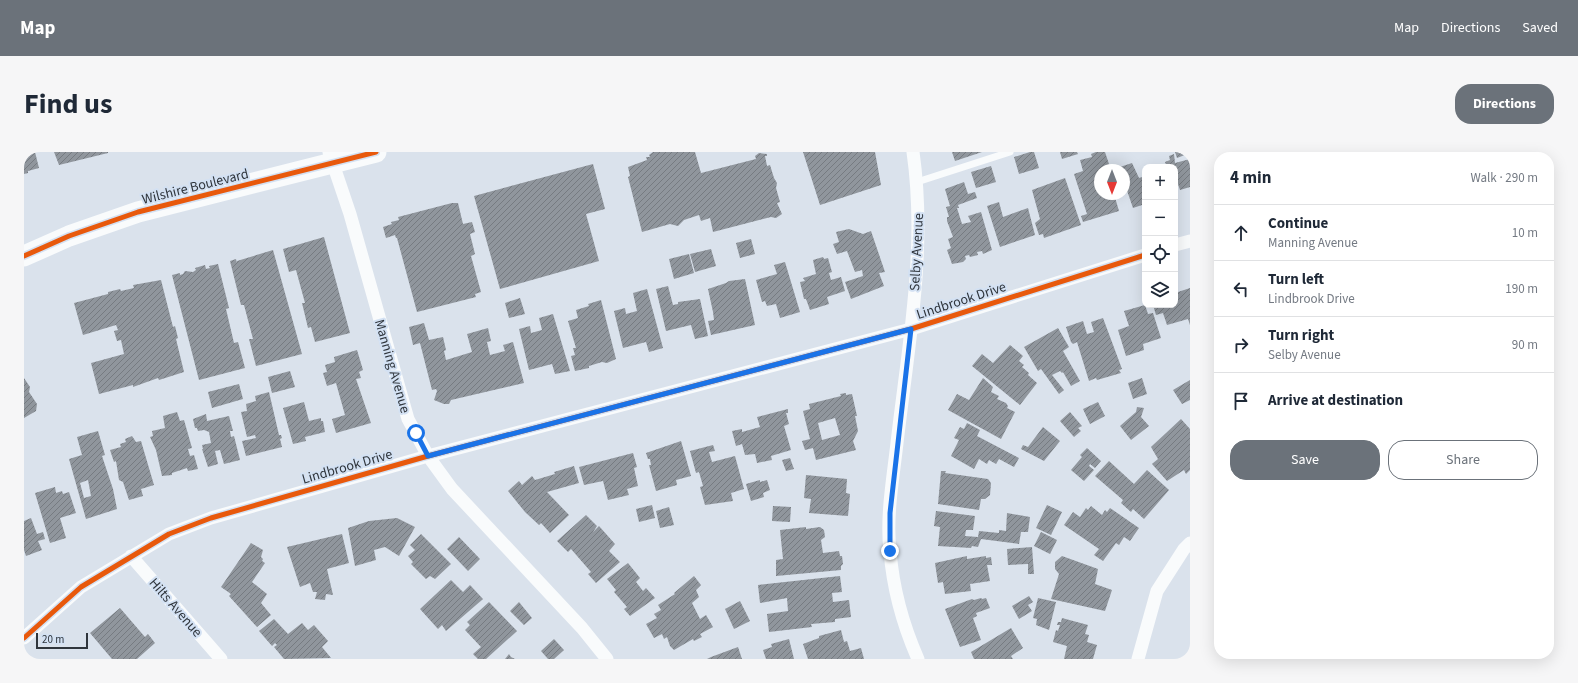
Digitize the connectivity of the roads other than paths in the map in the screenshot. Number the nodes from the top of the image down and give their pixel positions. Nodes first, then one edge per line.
1 (376, 152) edge
2 (913, 152) edge
3 (1010, 152) edge
4 (331, 158) edge
5 (917, 182) junction
6 (1190, 241) edge
7 (1178, 244) edge
8 (24, 256) edge
9 (1142, 256) edge
10 (911, 329) junction
11 (428, 456) junction
12 (1190, 543) edge
13 (131, 556) junction
14 (24, 638) edge
15 (221, 659) edge
16 (607, 659) edge
17 (918, 659) edge
18 (1138, 659) edge

1 - 4 main road, Wilshire Boulevard
2 - 5 street, Selby Avenue
3 - 5 lane
4 - 8 main road, Wilshire Boulevard
4 - 11 street, Manning Avenue
5 - 10 street, Selby Avenue
6 - 7 street
9 - 10 street, Lindbrook Drive
10 - 11 street, Lindbrook Drive
10 - 17 street, Selby Avenue
11 - 13 street, Lindbrook Drive
11 - 16 street, Manning Avenue
12 - 18 street
13 - 14 street, Lindbrook Drive
13 - 15 street, Hilts Avenue

